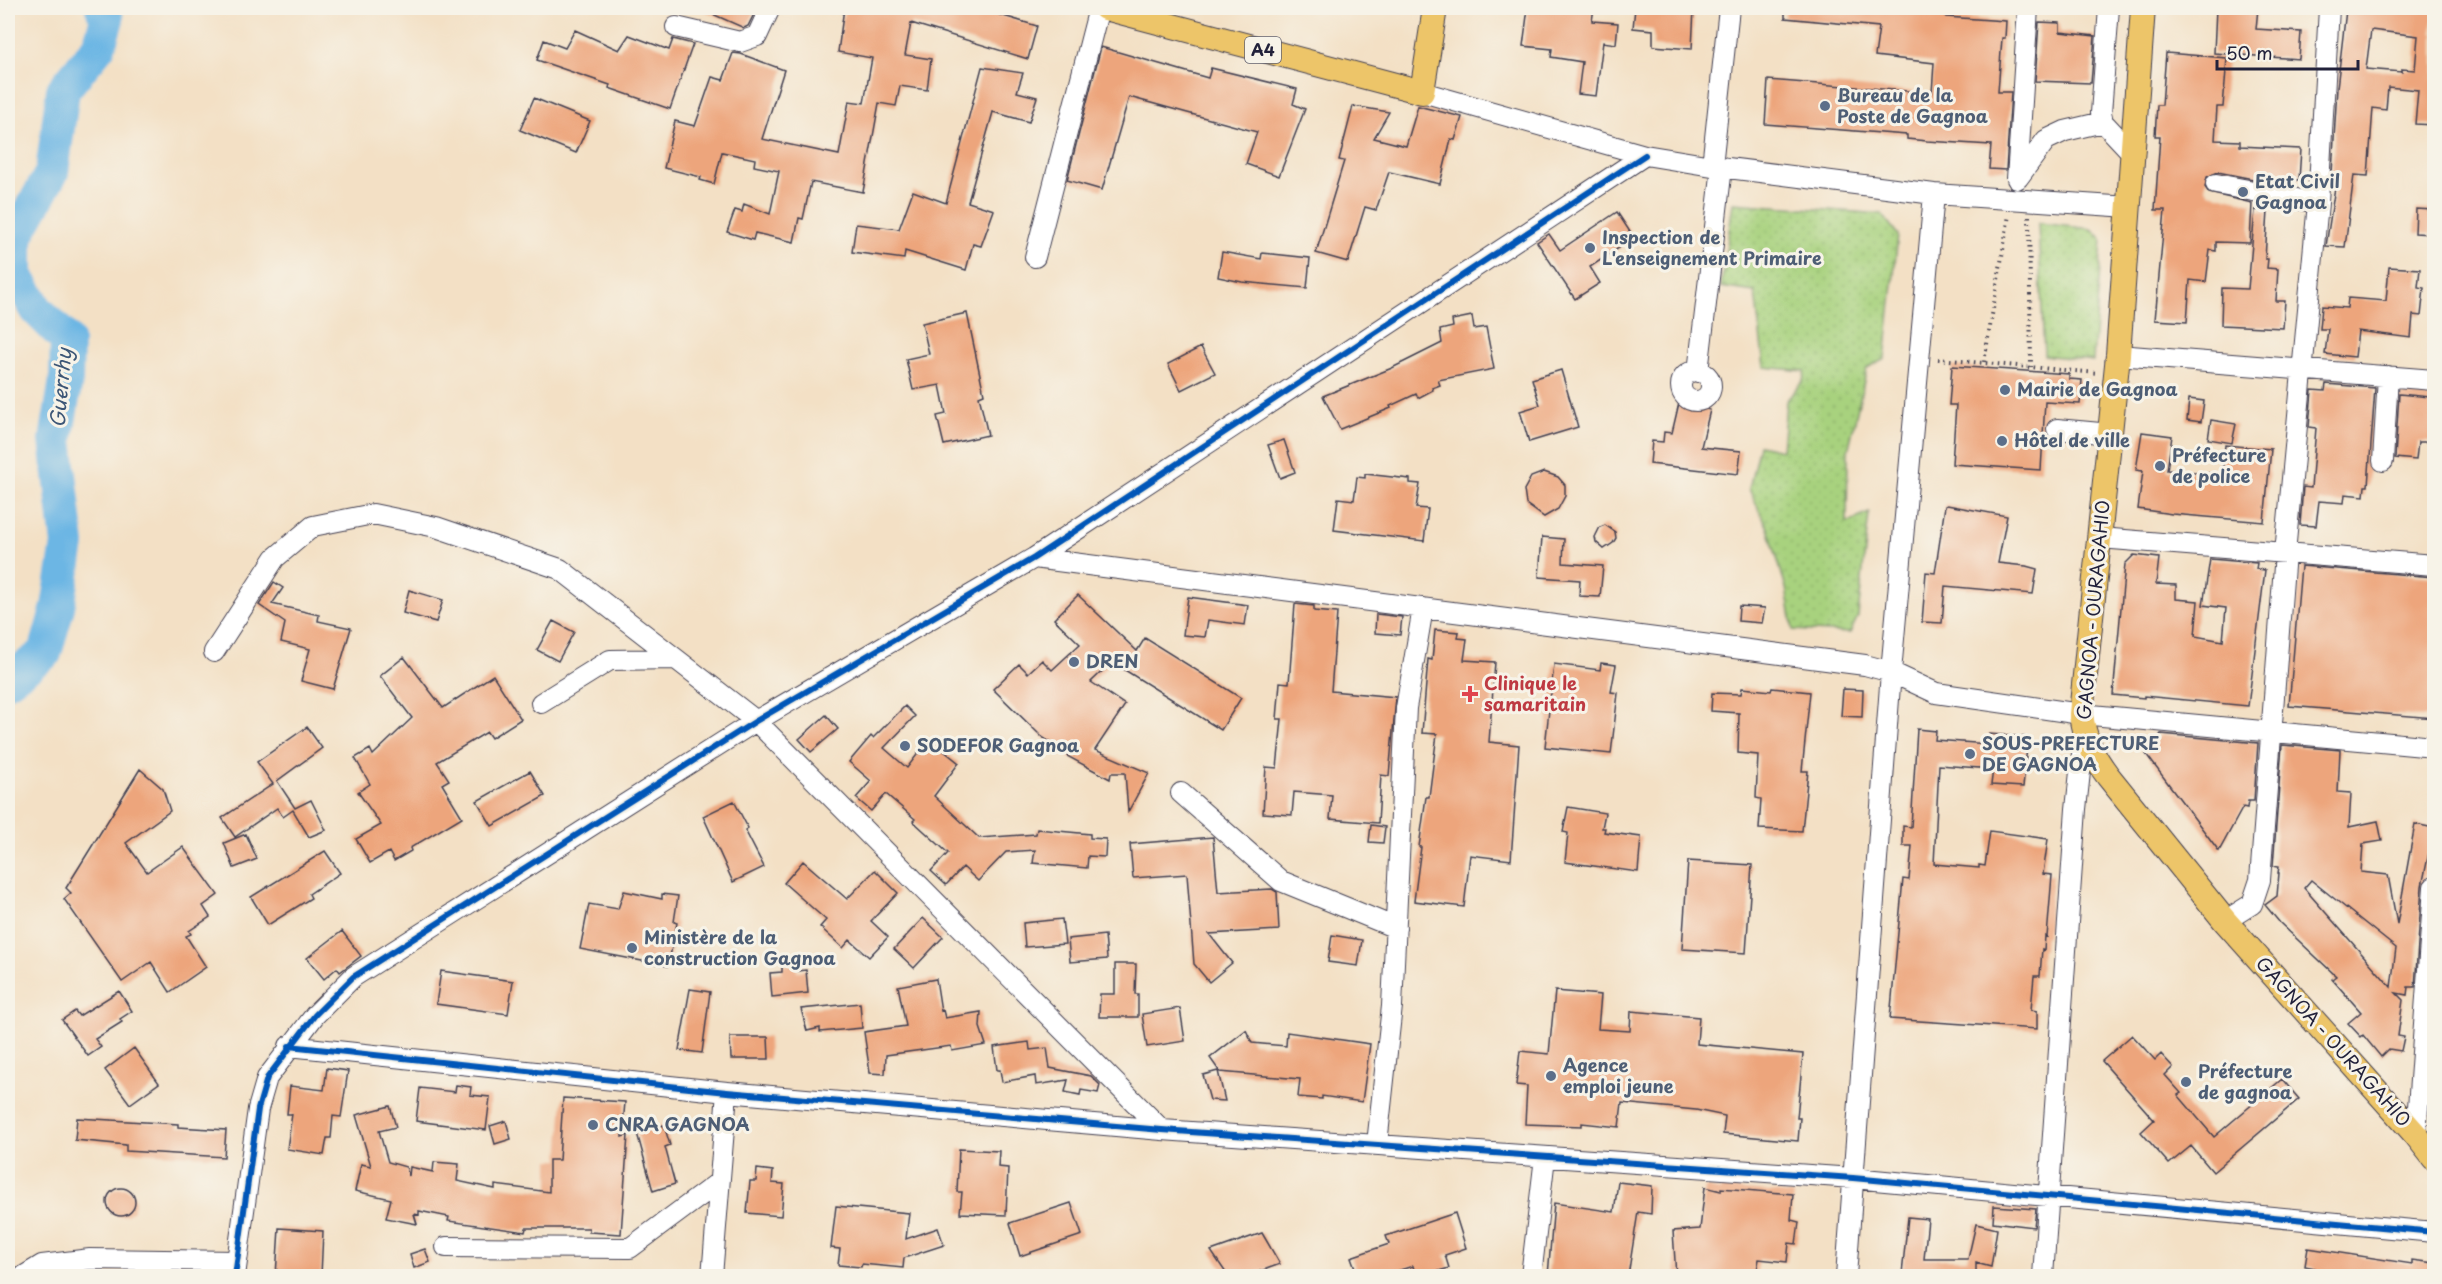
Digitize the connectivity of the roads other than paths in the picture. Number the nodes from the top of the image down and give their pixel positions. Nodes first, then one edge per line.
1 (770, 8) edge
2 (1100, 8) edge
3 (1105, 8) edge
4 (1435, 8) edge
5 (1729, 8) edge
6 (2028, 8) edge
7 (2143, 8) edge
8 (2329, 8) edge
9 (2106, 10) edge
10 (676, 27) dead end
11 (1422, 92) junction
12 (2103, 122) junction
13 (2133, 154) junction
14 (1645, 155) junction
15 (1717, 167) junction
16 (2017, 179) junction
17 (2216, 184) dead end
18 (1934, 194) junction
19 (2016, 200) junction
20 (2318, 203) junction
21 (2129, 207) junction
22 (1035, 257) dead end
23 (2117, 365) junction
24 (2302, 370) junction
25 (1698, 372) dead end
26 (2388, 376) junction
27 (2434, 380) edge
28 (2057, 429) dead end
29 (2111, 434) junction
30 (2383, 461) dead end
31 (2100, 538) junction
32 (2285, 553) junction
33 (1034, 558) junction
34 (2434, 565) edge
35 (1423, 608) junction
36 (214, 652) dead end
37 (675, 659) junction
38 (1891, 672) junction
39 (541, 703) dead end
40 (756, 721) junction
41 (2082, 725) junction
42 (2272, 732) junction
43 (2434, 747) edge
44 (1181, 794) dead end
45 (2434, 886) edge
46 (2225, 921) junction
47 (1396, 928) junction
48 (289, 1046) junction
49 (727, 1092) junction
50 (1162, 1130) junction
51 (2416, 1135) junction
52 (1377, 1144) junction
53 (1545, 1157) junction
54 (2434, 1158) edge
55 (1853, 1178) junction
56 (720, 1182) junction
57 (2048, 1196) junction
58 (2434, 1232) edge
59 (446, 1247) dead end
60 (236, 1269) edge
61 (24, 1276) edge
62 (712, 1276) edge
63 (1531, 1276) edge
64 (1846, 1276) edge
65 (2043, 1276) edge

1 - 10 street
2 - 22 street
3 - 11 main road, A4
4 - 11 main road
5 - 15 street
6 - 16 street
7 - 13 main road, GAGNOA - OURAGAHIO
8 - 20 street
9 - 12 street
11 - 14 street
12 - 13 street
12 - 16 street
13 - 21 main road, GAGNOA - OURAGAHIO
14 - 15 street
14 - 33 street
15 - 18 street
15 - 25 street
16 - 19 street
17 - 20 street
18 - 19 street
18 - 38 street
19 - 21 street
20 - 24 street
21 - 23 main road, GAGNOA - OURAGAHIO
23 - 24 street
23 - 29 main road, GAGNOA - OURAGAHIO
24 - 26 street
24 - 32 street
26 - 27 street
26 - 30 street
28 - 29 street
29 - 31 main road, GAGNOA - OURAGAHIO
31 - 32 street
31 - 41 main road, GAGNOA - OURAGAHIO
32 - 34 street
32 - 42 street
33 - 35 street
33 - 40 street
35 - 38 street
35 - 47 street
36 - 37 street
37 - 39 street
37 - 40 street
38 - 41 street
38 - 55 street
40 - 48 street
40 - 50 street
41 - 42 street
41 - 46 main road, GAGNOA - OURAGAHIO
41 - 57 street
42 - 43 street
42 - 46 street
44 - 47 street
45 - 51 street
46 - 51 main road, GAGNOA - OURAGAHIO
47 - 52 street
48 - 49 street
48 - 60 street
49 - 50 street
49 - 56 street
50 - 52 street
51 - 54 main road, GAGNOA - OURAGAHIO
52 - 53 street
53 - 55 street
53 - 63 street
55 - 57 street
55 - 64 street
56 - 59 street
56 - 62 street
57 - 58 street
57 - 65 street
60 - 61 street

